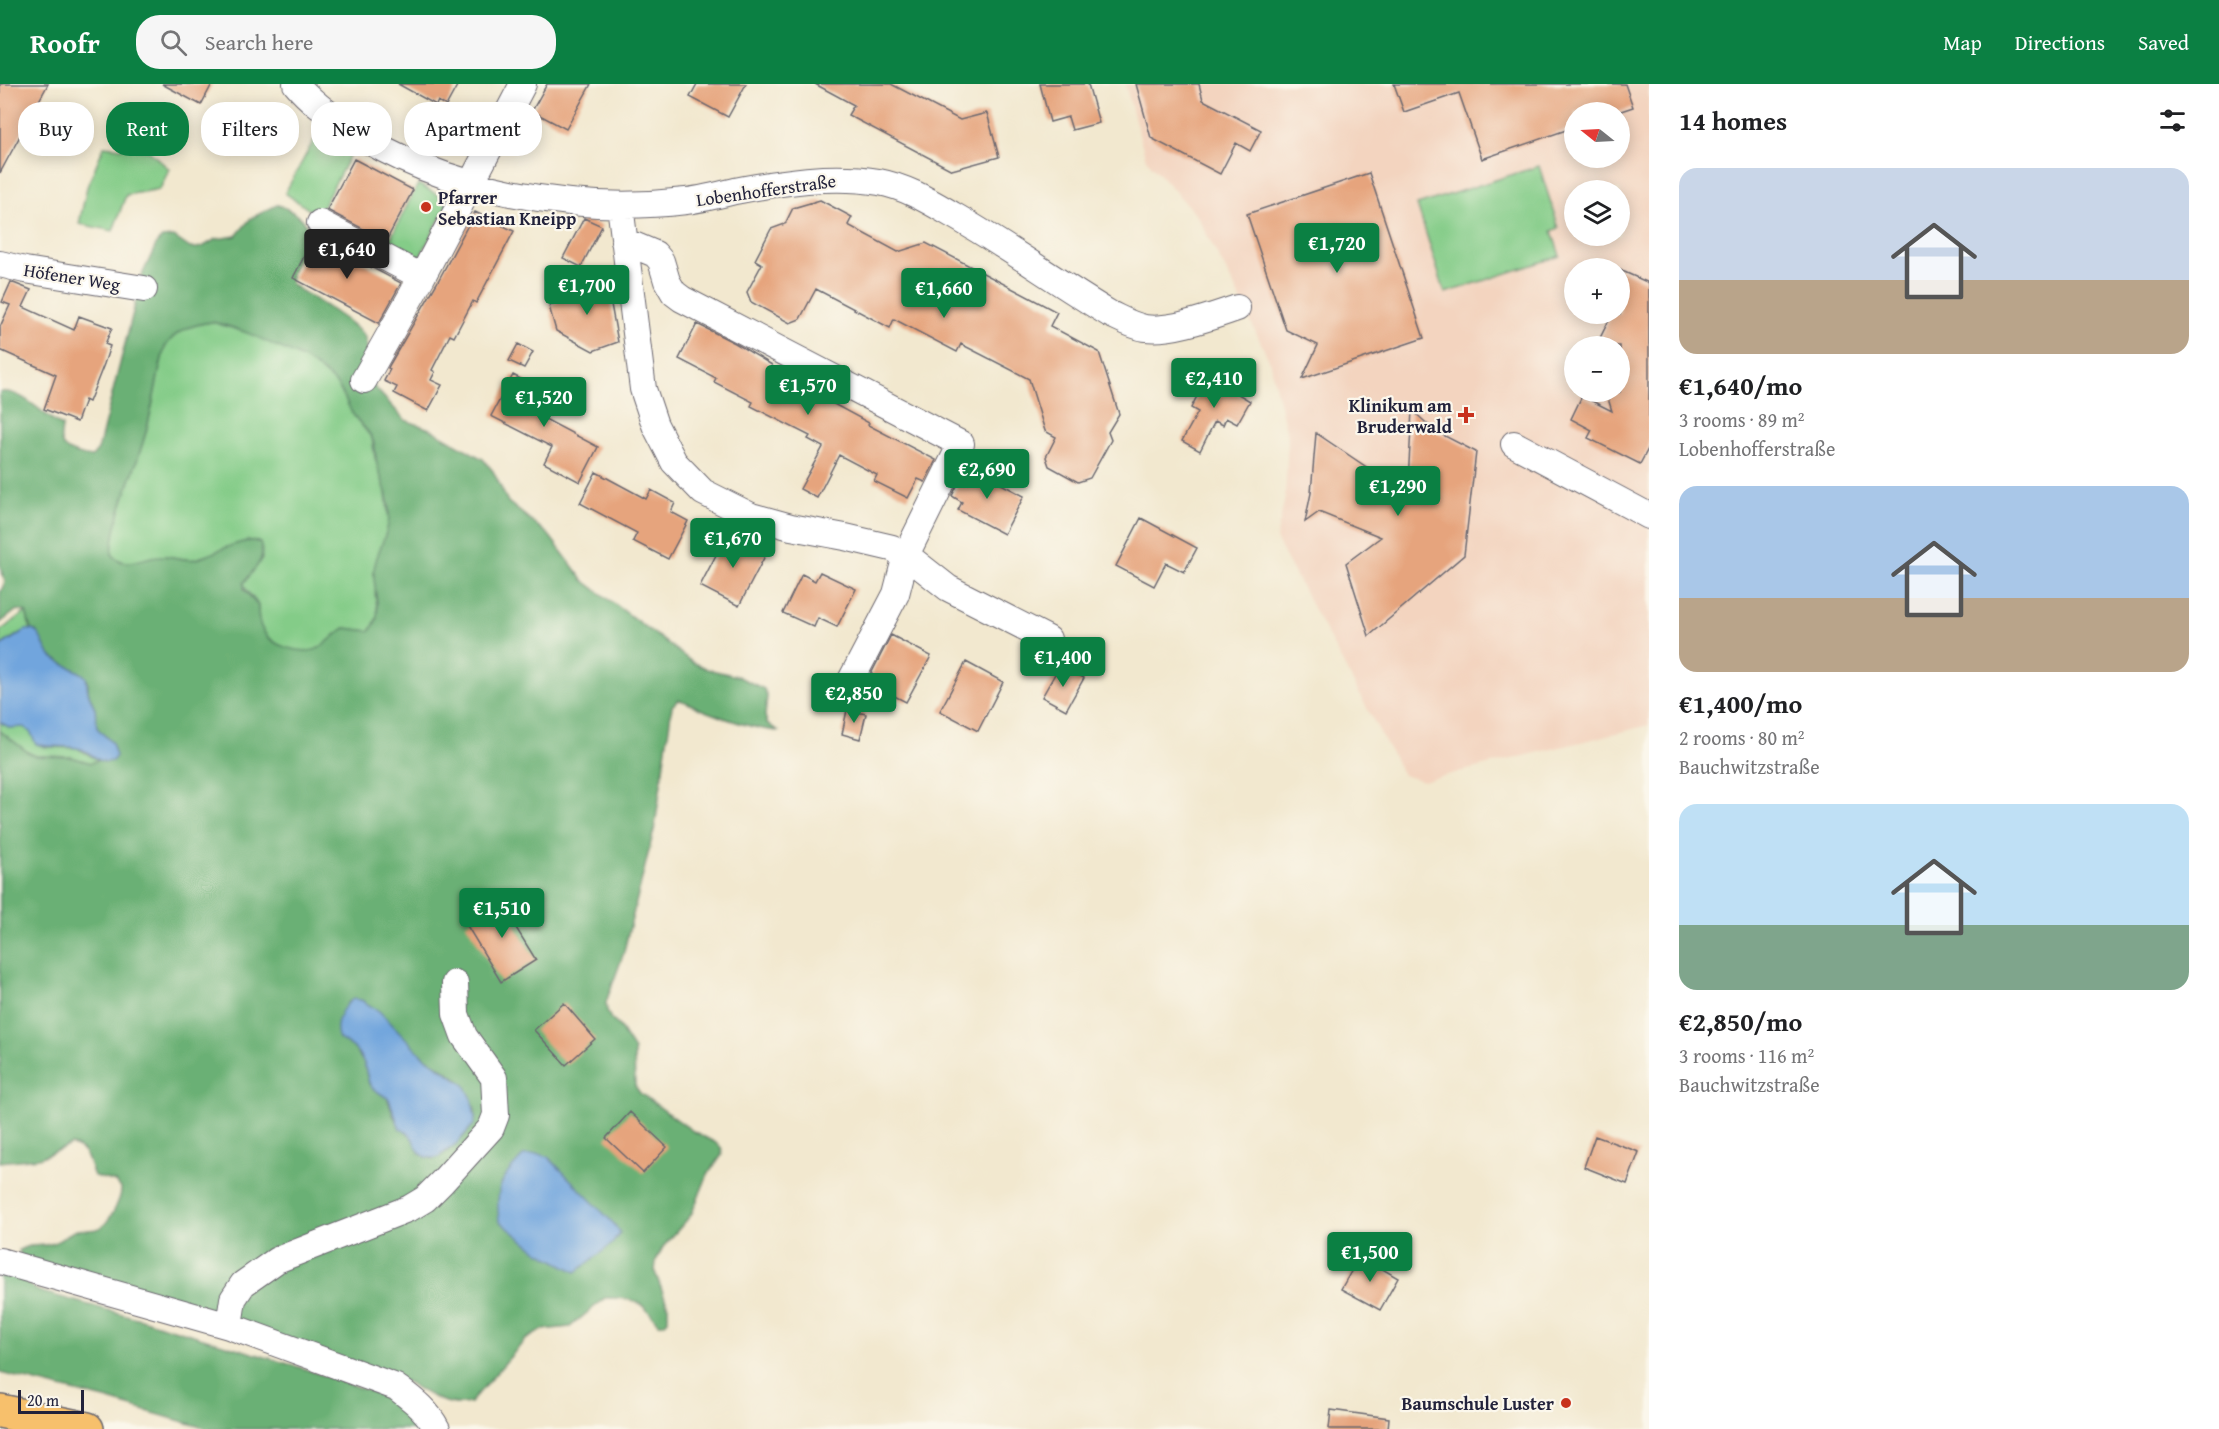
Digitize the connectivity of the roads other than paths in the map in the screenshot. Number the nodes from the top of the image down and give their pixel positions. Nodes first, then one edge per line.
1 (296, 84) edge
2 (523, 84) edge
3 (471, 184) junction
4 (620, 205) junction
5 (320, 223) dead end
6 (624, 241) junction
7 (0, 264) edge
8 (422, 277) junction
9 (144, 289) dead end
10 (1237, 308) dead end
11 (364, 380) dead end
12 (1514, 444) dead end
13 (1649, 516) edge
14 (906, 555) junction
15 (1048, 639) dead end
16 (850, 682) dead end
17 (455, 983) dead end
18 (0, 1261) edge
19 (228, 1326) junction
20 (3, 1412) edge
21 (87, 1429) edge
22 (437, 1429) edge

1 - 3 street, Lobenhofferstraße
2 - 3 street
3 - 4 street, Lobenhofferstraße
3 - 8 street
4 - 6 street
4 - 10 street, Lobenhofferstraße
5 - 8 street
6 - 14 street
6 - 14 street
7 - 9 street, Höfener Weg
8 - 11 street
12 - 13 street
14 - 15 street
14 - 16 street
17 - 19 street
18 - 19 street
19 - 22 street
20 - 21 main road

